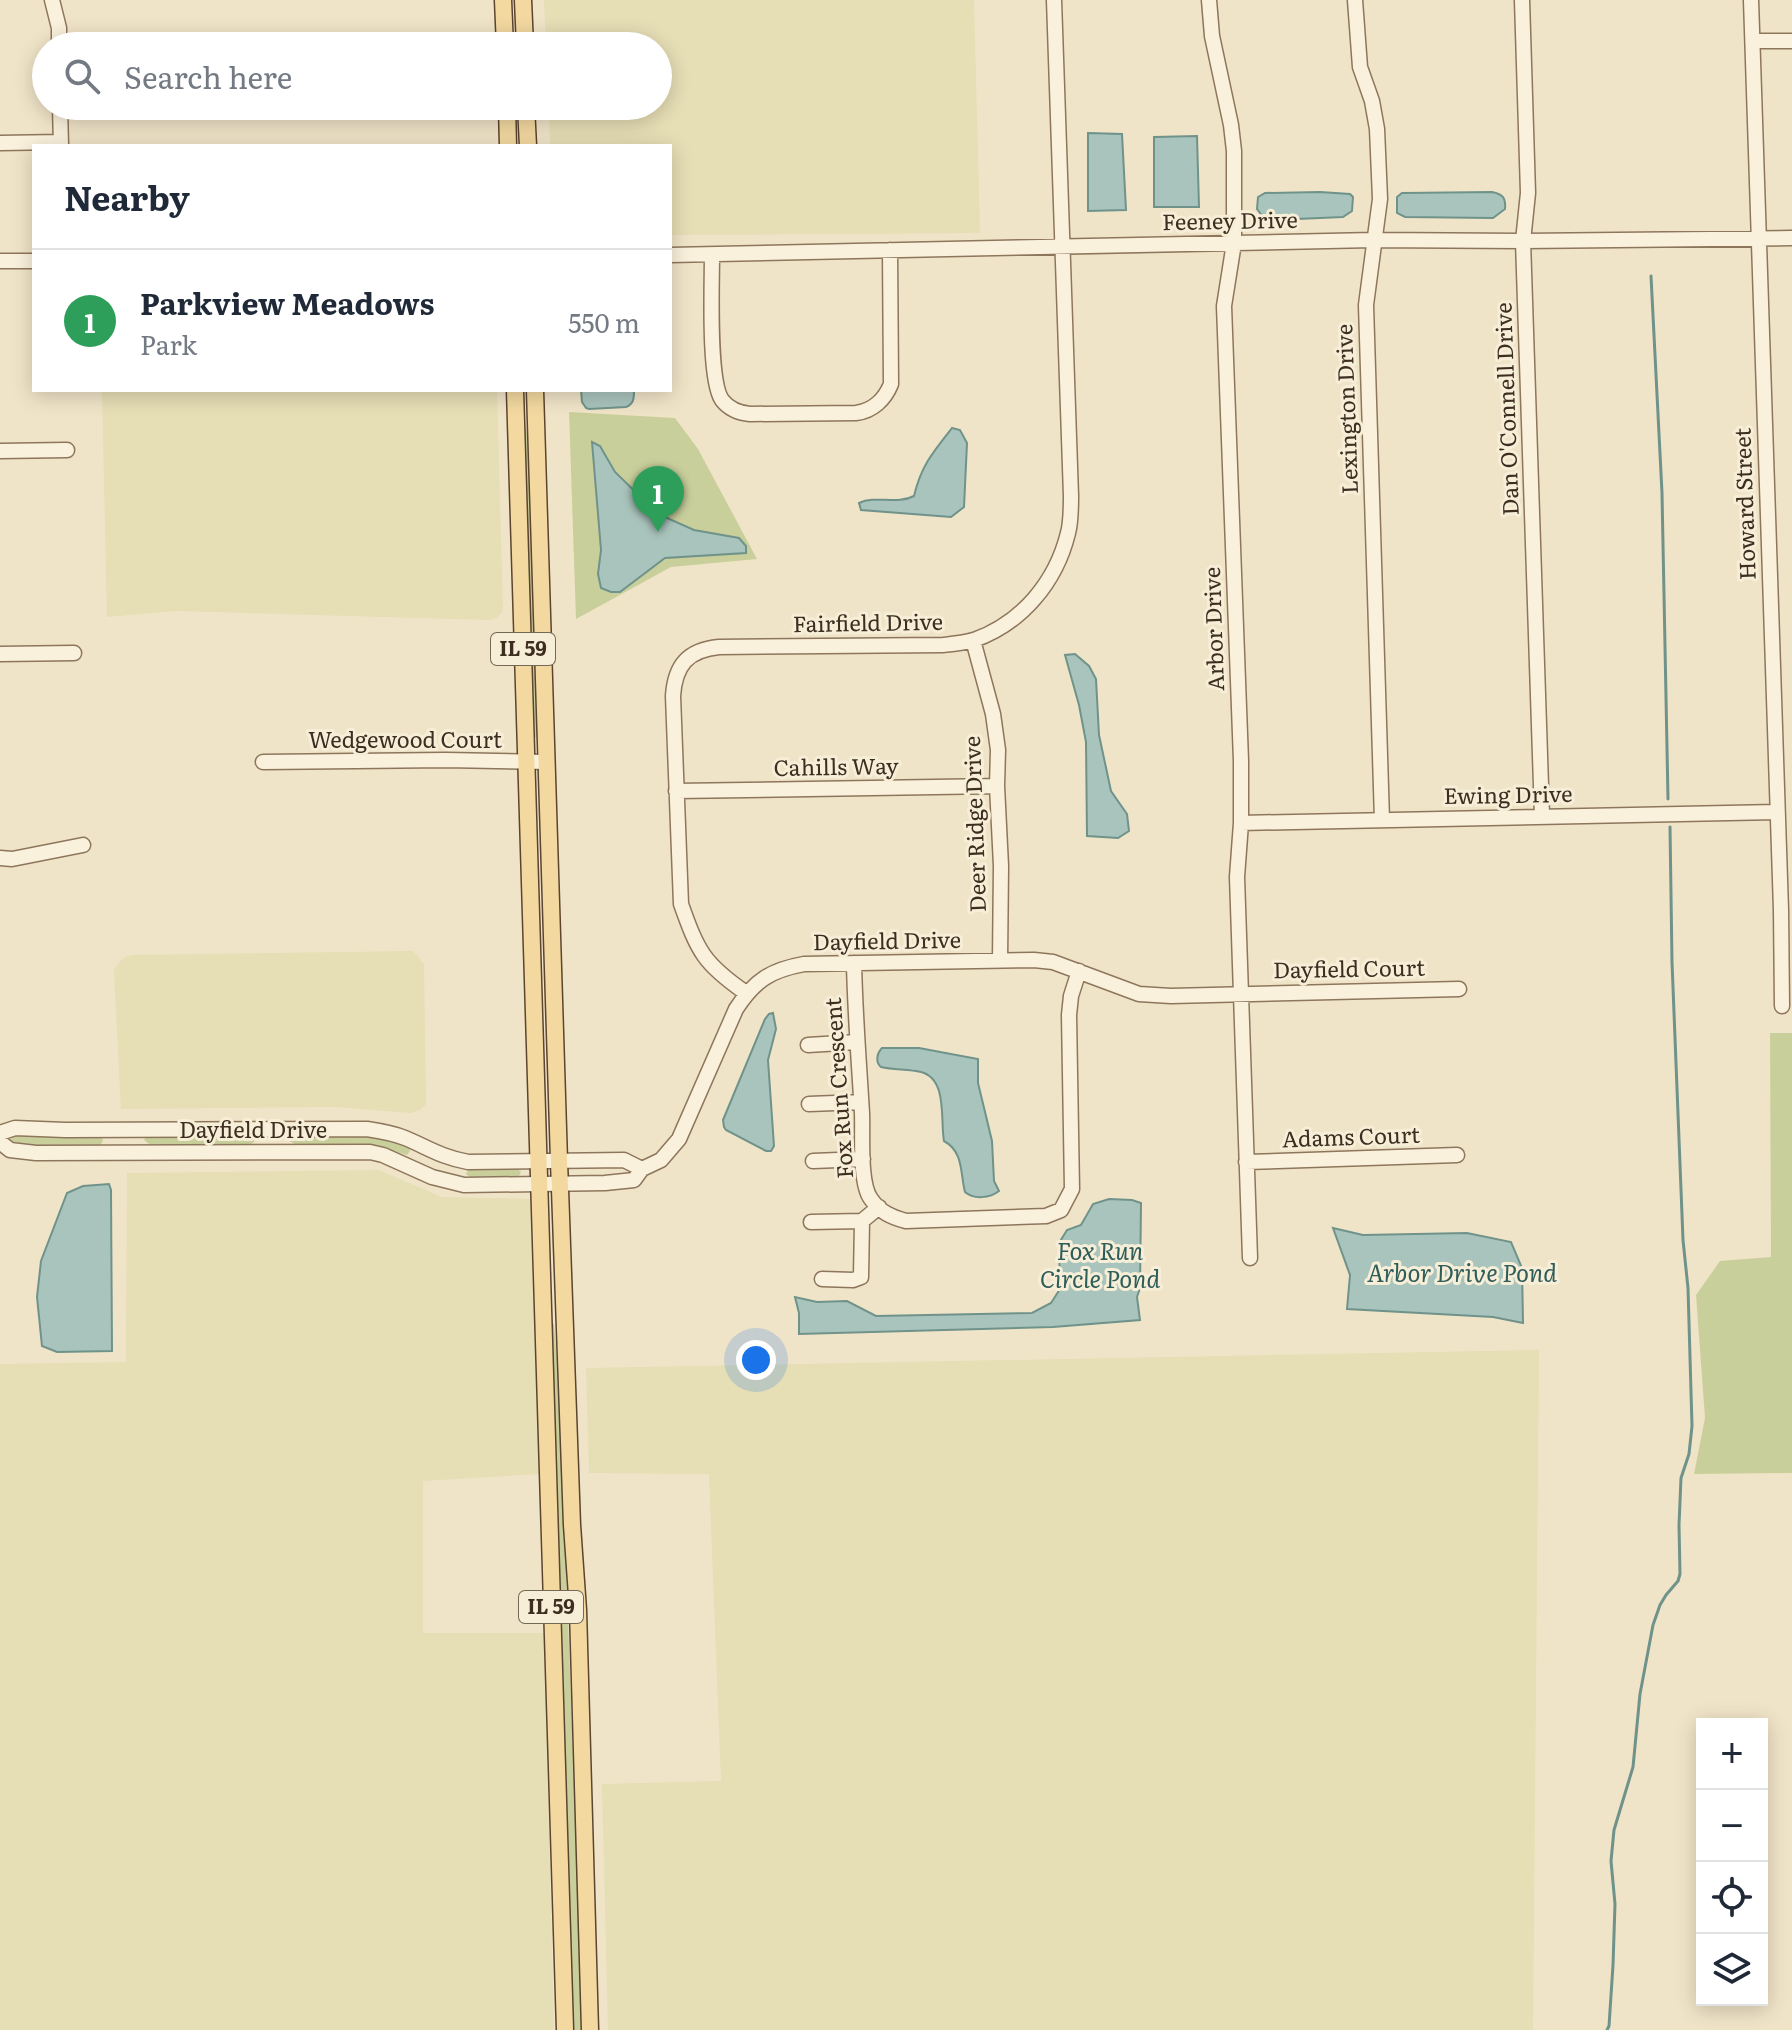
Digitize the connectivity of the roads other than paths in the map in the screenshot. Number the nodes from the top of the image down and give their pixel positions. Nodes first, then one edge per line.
1 (52, 0) edge
2 (503, 0) edge
3 (523, 0) edge
4 (1054, 0) edge
5 (1209, 0) edge
6 (1355, 0) edge
7 (1522, 0) edge
8 (1751, 0) edge
9 (59, 32) edge
10 (504, 32) edge
11 (524, 32) edge
12 (1753, 41) junction
13 (1792, 41) edge
14 (60, 120) edge
15 (507, 120) edge
16 (527, 120) edge
17 (0, 143) edge
18 (61, 144) edge
19 (508, 144) edge
20 (528, 144) edge
21 (1758, 238) junction
22 (1792, 238) edge
23 (1373, 240) junction
24 (1523, 241) junction
25 (1234, 243) junction
26 (1062, 247) junction
27 (890, 250) junction
28 (672, 255) edge
29 (712, 255) junction
30 (0, 261) edge
31 (32, 261) edge
32 (515, 392) edge
33 (535, 392) edge
34 (67, 450) dead end
35 (0, 451) edge
36 (973, 640) junction
37 (74, 653) dead end
38 (0, 654) edge
39 (1774, 716) junction
40 (1792, 716) edge
41 (263, 762) dead end
42 (527, 762) junction
43 (547, 762) junction
44 (997, 786) junction
45 (676, 791) junction
46 (1776, 812) junction
47 (1542, 816) junction
48 (1382, 820) junction
49 (1241, 823) junction
50 (83, 845) dead end
51 (0, 858) edge
52 (1786, 910) edge
53 (1000, 960) junction
54 (854, 963) junction
55 (1079, 971) junction
56 (1459, 989) dead end
57 (746, 993) junction
58 (1241, 994) junction
59 (1782, 1006) dead end
60 (857, 1042) junction
61 (808, 1045) dead end
62 (861, 1102) junction
63 (809, 1104) dead end
64 (273, 1128) junction
65 (123, 1129) junction
66 (0, 1133) edge
67 (0, 1142) edge
68 (273, 1152) junction
69 (123, 1153) junction
70 (1457, 1155) dead end
71 (863, 1159) junction
72 (540, 1161) junction
73 (559, 1161) junction
74 (813, 1161) dead end
75 (1246, 1162) junction
76 (642, 1169) junction
77 (540, 1184) junction
78 (560, 1184) junction
79 (879, 1207) junction
80 (862, 1221) junction
81 (811, 1222) dead end
82 (1250, 1258) dead end
83 (822, 1279) dead end
84 (565, 2030) edge
85 (590, 2030) edge

1 - 9 street
2 - 10 main road
3 - 11 main road
4 - 26 street, Fairfield Drive
5 - 25 street, Arbor Drive
6 - 23 street, Lexington Drive
7 - 24 street, Dan O'Connell Drive
8 - 12 street, Howard Street
12 - 13 street
12 - 21 street, Howard Street
14 - 18 street
15 - 19 main road
16 - 20 main road
17 - 18 street
21 - 22 street, Feeney Drive
21 - 24 street, Feeney Drive
21 - 39 street, Howard Street
23 - 24 street, Feeney Drive
23 - 25 street, Feeney Drive
23 - 48 street, Lexington Drive
24 - 47 street, Dan O'Connell Drive
25 - 26 street, Feeney Drive
25 - 49 street, Arbor Drive
26 - 27 street, Feeney Drive
26 - 36 street, Fairfield Drive
27 - 29 street, Feeney Drive
27 - 29 street
28 - 29 street, Feeney Drive
30 - 31 street
32 - 42 main road, IL 59
33 - 43 main road, IL 59
34 - 35 street
36 - 44 street, Deer Ridge Drive
36 - 45 street, Fairfield Drive
37 - 38 street
39 - 40 street
39 - 46 street, Howard Street
41 - 42 street, Wedgewood Court
42 - 43 street, Wedgewood Court
42 - 72 main road, IL 59
43 - 73 main road, IL 59
44 - 45 street, Cahills Way
44 - 53 street, Deer Ridge Drive
45 - 57 street, Fairfield Drive
46 - 47 street, Ewing Drive
46 - 52 street, Howard Street
47 - 48 street, Ewing Drive
48 - 49 street, Ewing Drive
49 - 58 street, Arbor Drive
50 - 51 street
52 - 59 street, Howard Street
53 - 54 street, Dayfield Drive
53 - 55 street, Dayfield Drive
54 - 57 street, Dayfield Drive
54 - 60 street, Fox Run Crescent
55 - 58 street, Dayfield Drive
55 - 79 street
56 - 58 street, Dayfield Court
57 - 76 street, Dayfield Drive
58 - 75 street, Arbor Drive
60 - 61 street
60 - 62 street, Fox Run Crescent
62 - 63 street
62 - 71 street, Fox Run Crescent
64 - 65 street, Dayfield Drive
64 - 68 street
64 - 72 street, Dayfield Drive
65 - 66 street, Dayfield Drive
65 - 69 street
67 - 69 street, Dayfield Drive
68 - 69 street, Dayfield Drive
68 - 77 street, Dayfield Drive
70 - 75 street, Adams Court
71 - 74 street
71 - 79 street, Fox Run Crescent
72 - 73 street, Dayfield Drive
72 - 77 main road, IL 59
73 - 76 street, Dayfield Drive
73 - 78 main road, IL 59
75 - 82 street, Arbor Drive
76 - 78 street, Dayfield Drive
77 - 78 street, Dayfield Drive
77 - 84 main road, IL 59
78 - 85 main road, IL 59
79 - 80 street
80 - 81 street
80 - 83 street

